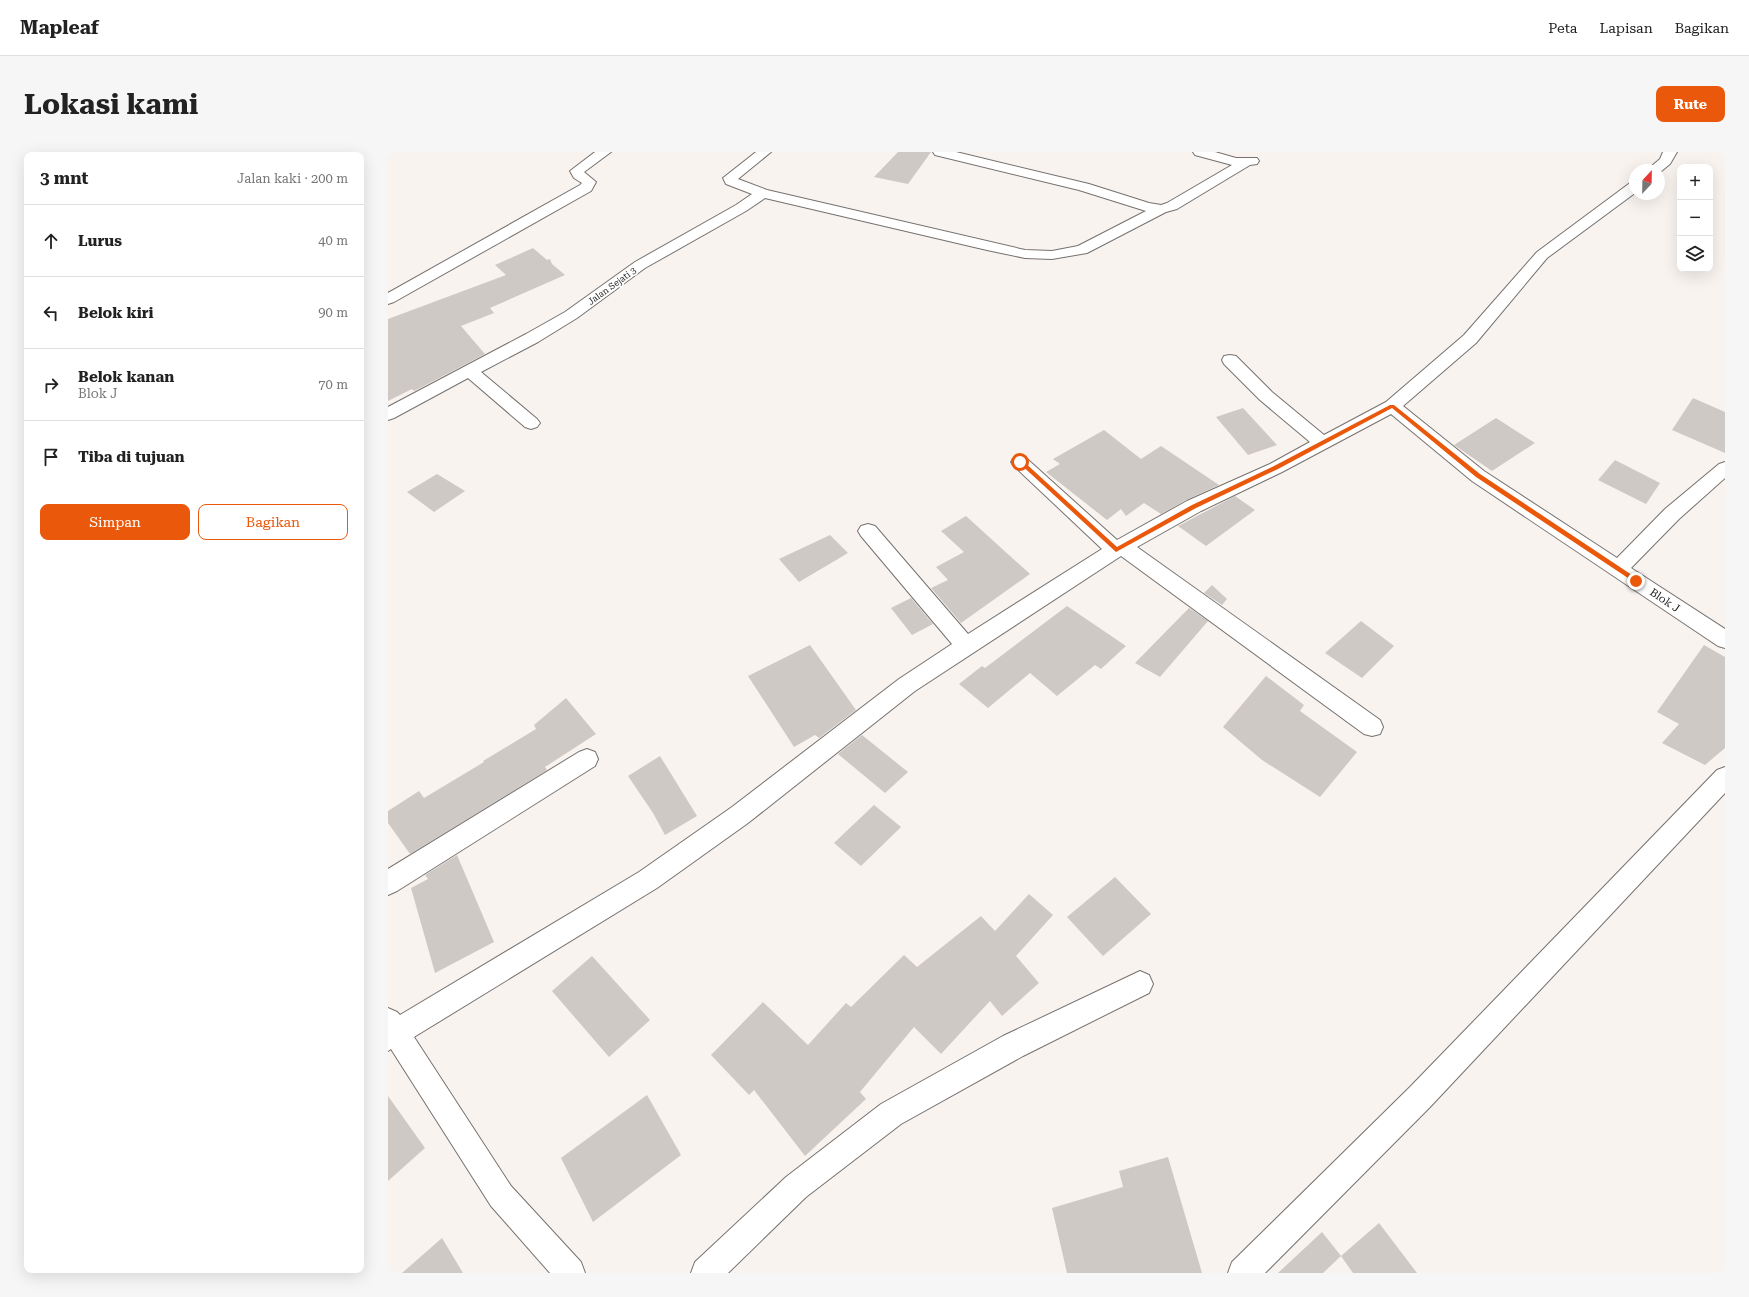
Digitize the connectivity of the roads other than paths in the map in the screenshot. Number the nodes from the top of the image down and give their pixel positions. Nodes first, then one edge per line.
1 (604, 152) edge
2 (764, 152) edge
3 (940, 152) edge
4 (1200, 152) edge
5 (1670, 152) edge
6 (1661, 164) edge
7 (1629, 190) edge
8 (763, 192) junction
9 (1160, 209) junction
10 (388, 299) edge
11 (1230, 360) dead end
12 (470, 371) junction
13 (1392, 406) junction
14 (388, 414) edge
15 (531, 423) dead end
16 (1323, 442) junction
17 (1020, 462) dead end
18 (1725, 468) edge
19 (868, 531) dead end
20 (1119, 548) junction
21 (1618, 569) junction
22 (1725, 640) edge
23 (966, 646) junction
24 (1372, 728) dead end
25 (587, 759) dead end
26 (1725, 777) edge
27 (388, 882) edge
28 (1140, 984) dead end
29 (390, 1030) edge
30 (570, 1273) edge
31 (706, 1273) edge
32 (1243, 1273) edge

1 - 10 street
2 - 8 street
3 - 9 street
4 - 9 street
5 - 6 street
7 - 13 street
8 - 9 street
8 - 12 street, Jalan Sejati 3
11 - 16 street
12 - 14 street, Jalan Sejati 3
12 - 15 street
13 - 16 street
13 - 21 street, Blok J
16 - 20 street
17 - 20 street
18 - 21 street
19 - 23 street
20 - 23 street
20 - 24 street
21 - 22 street, Blok J
23 - 29 street
25 - 27 street
26 - 32 street
28 - 31 street
29 - 30 street

